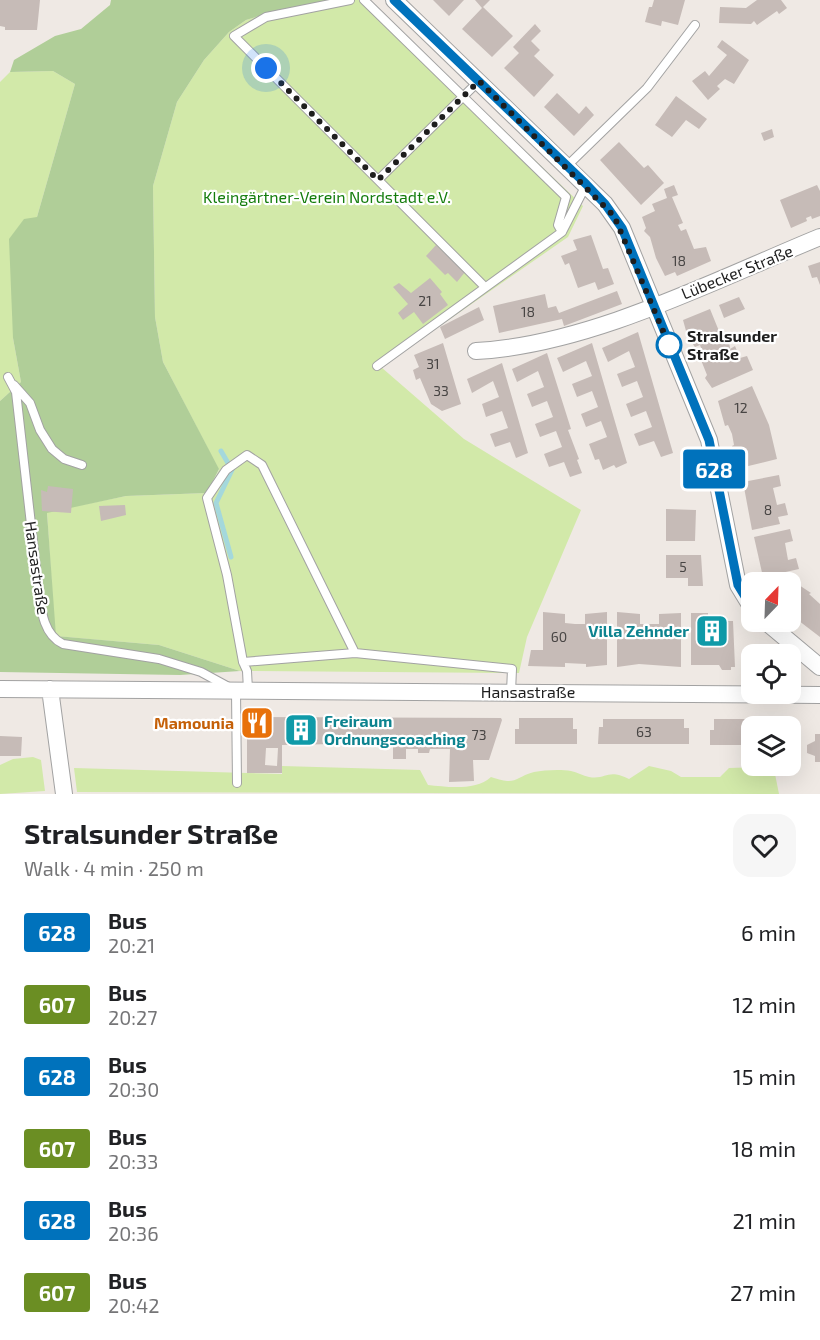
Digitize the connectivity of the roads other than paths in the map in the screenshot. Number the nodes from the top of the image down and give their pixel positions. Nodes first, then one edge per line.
1 (350, 0) edge
2 (364, 0) edge
3 (394, 0) edge
4 (695, 25) dead end
5 (479, 81) junction
6 (462, 97) junction
7 (567, 166) junction
8 (378, 180) junction
9 (586, 184) junction
10 (562, 232) junction
11 (820, 237) edge
12 (484, 288) junction
13 (653, 306) junction
14 (476, 351) dead end
15 (377, 366) dead end
16 (82, 465) dead end
17 (741, 590) edge
18 (778, 632) edge
19 (355, 653) junction
20 (243, 662) junction
21 (820, 668) edge
22 (0, 689) edge
23 (50, 689) junction
24 (242, 691) junction
25 (511, 692) junction
26 (820, 695) edge
27 (237, 783) dead end
28 (64, 794) edge

1 - 8 lane
2 - 6 lane
3 - 5 street
4 - 7 lane
5 - 6 lane
5 - 7 street
6 - 8 lane
6 - 10 lane
7 - 9 street
8 - 12 lane
9 - 10 lane
9 - 13 street
10 - 12 lane
11 - 13 street, Lübecker Straße
12 - 15 lane
13 - 14 street
13 - 17 street
16 - 24 lane, Hansastraße
18 - 21 street
19 - 20 lane
19 - 20 lane
19 - 25 lane
20 - 24 lane
22 - 23 street, Hansastraße
23 - 24 street, Hansastraße
23 - 28 street
24 - 25 street, Hansastraße
24 - 27 lane
25 - 26 street, Hansastraße

